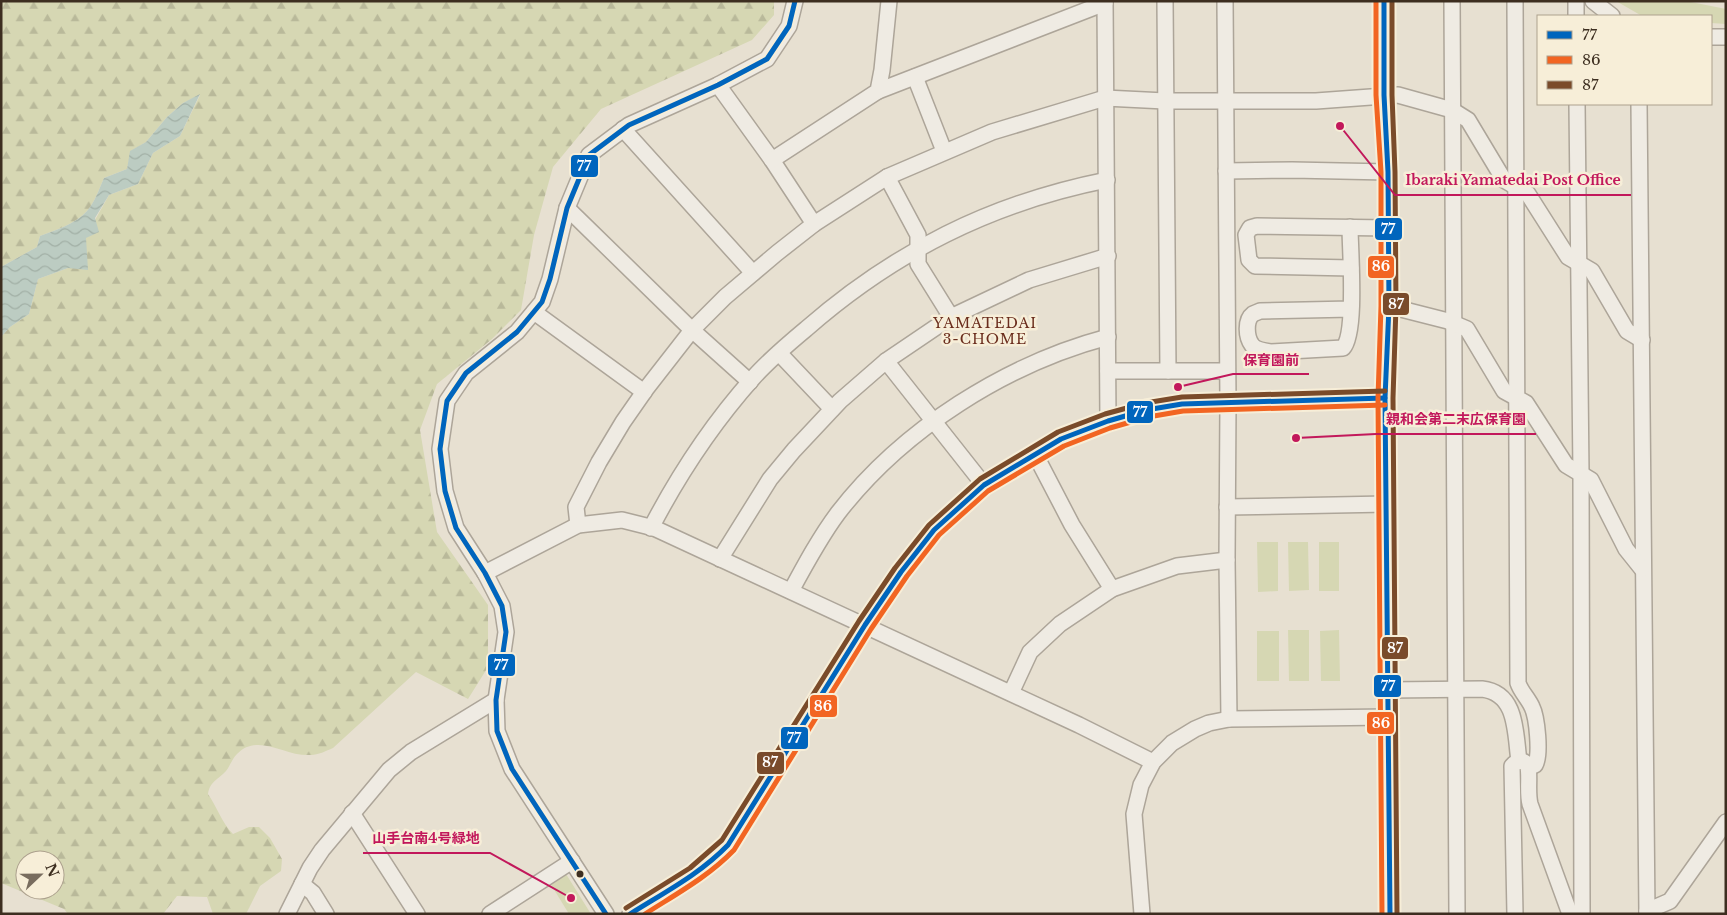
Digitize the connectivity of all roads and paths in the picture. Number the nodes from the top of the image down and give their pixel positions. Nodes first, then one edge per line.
1 (795, 1) edge
2 (1166, 1) edge
3 (1224, 1) edge
4 (1384, 1) edge
5 (1452, 1) edge
6 (1514, 1) edge
7 (1576, 1) edge
8 (1593, 1) edge
9 (890, 2) edge
10 (1104, 2) edge
11 (1576, 15) edge
12 (1611, 15) edge
13 (1712, 37) edge
14 (1726, 37) edge
15 (915, 76) junction
16 (718, 85) junction
17 (878, 91) junction
18 (1384, 95) junction
19 (1105, 98) junction
20 (1225, 100) junction
21 (1165, 101) junction
22 (1577, 105) edge
23 (1639, 105) edge
24 (1452, 110) junction
25 (623, 129) junction
26 (944, 151) junction
27 (772, 160) junction
28 (1226, 171) junction
29 (1388, 172) junction
30 (887, 177) junction
31 (1107, 180) junction
32 (1515, 186) junction
33 (567, 208) junction
34 (814, 224) junction
35 (1350, 228) junction
36 (1388, 228) junction
37 (918, 248) junction
38 (1108, 256) junction
39 (1578, 262) junction
40 (1351, 268) junction
41 (753, 273) junction
42 (1388, 306) junction
43 (1351, 309) junction
44 (534, 312) junction
45 (951, 317) junction
46 (1454, 324) junction
47 (692, 330) junction
48 (1108, 337) junction
49 (1642, 340) junction
50 (779, 353) junction
51 (886, 361) junction
52 (1108, 371) junction
53 (1168, 371) junction
54 (1227, 371) junction
55 (750, 382) junction
56 (644, 392) junction
57 (1385, 398) junction
58 (1516, 398) junction
59 (1228, 403) junction
60 (832, 409) junction
61 (1108, 421) junction
62 (934, 422) junction
63 (1035, 454) junction
64 (1580, 473) junction
65 (984, 485) junction
66 (1388, 504) junction
67 (1227, 508) junction
68 (578, 525) junction
69 (651, 528) junction
70 (720, 559) junction
71 (1227, 560) junction
72 (1642, 569) junction
73 (485, 573) junction
74 (1112, 589) junction
75 (791, 591) junction
76 (865, 626) junction
77 (1388, 690) junction
78 (1456, 690) junction
79 (1011, 693) junction
80 (496, 700) junction
81 (1389, 717) junction
82 (1229, 719) junction
83 (1153, 762) junction
84 (1523, 764) junction
85 (352, 813) junction
86 (1726, 822) edge
87 (572, 861) junction
88 (302, 884) junction
89 (1647, 912) edge
90 (288, 914) edge
91 (326, 914) edge
92 (417, 914) edge
93 (490, 914) edge
94 (606, 914) edge
95 (630, 914) edge
96 (1142, 914) edge
97 (1390, 914) edge
98 (1457, 914) edge
99 (1516, 914) edge
100 (1570, 914) edge
101 (1582, 914) edge

1 - 16 street
2 - 21 street
3 - 20 street
4 - 18 street
5 - 24 street
6 - 32 street
7 - 11 street
8 - 12 street
9 - 17 street
10 - 15 street
10 - 19 street
13 - 14 street
15 - 17 street
15 - 26 street
16 - 25 street
16 - 27 street
17 - 27 street
18 - 20 street
18 - 24 street
18 - 29 street
19 - 21 street
19 - 26 street
19 - 31 street
20 - 21 street
20 - 28 street
21 - 53 street
22 - 39 street
23 - 49 street
24 - 32 street
24 - 46 street
25 - 33 street
25 - 41 street
26 - 30 street
27 - 34 street
28 - 29 street
28 - 54 street
29 - 36 street
30 - 34 street
30 - 37 street
31 - 37 street
31 - 38 street
32 - 39 street
32 - 58 street
33 - 44 street
33 - 47 street
34 - 41 street
35 - 36 street
35 - 40 street
35 - 40 street
36 - 42 street
37 - 45 street
37 - 50 street
38 - 45 street
38 - 48 street
39 - 49 street
39 - 64 street
40 - 43 street
41 - 47 street
42 - 46 street
42 - 57 street
43 - 43 street
44 - 56 street
44 - 73 street
45 - 51 street
46 - 58 street
46 - 78 street
47 - 55 street
47 - 56 street
48 - 52 street
48 - 62 street
49 - 72 street
50 - 55 street
50 - 60 street
51 - 60 street
51 - 62 street
52 - 53 street
52 - 61 street
53 - 54 street
54 - 59 street
55 - 69 street
56 - 68 street
57 - 59 street
57 - 66 street
58 - 64 street
58 - 84 street
59 - 61 street
59 - 67 street
60 - 70 street
61 - 63 street
62 - 65 street
62 - 75 street
63 - 65 street
63 - 74 street
64 - 72 street
64 - 101 street
65 - 76 street
66 - 67 street
66 - 77 street
67 - 71 street
68 - 69 street
68 - 73 street
69 - 70 street
70 - 75 street
71 - 74 street
71 - 82 street
72 - 89 street
73 - 80 street
74 - 79 street
75 - 76 street
76 - 79 street
76 - 95 street
77 - 78 street
77 - 81 street
78 - 84 street
78 - 98 street
79 - 83 street
80 - 85 street
80 - 87 street
81 - 82 street
81 - 97 street
82 - 83 street
83 - 96 street
84 - 99 street
84 - 100 street
85 - 88 street
85 - 92 street
86 - 89 street
87 - 93 street
87 - 94 street
88 - 90 street
88 - 91 street

